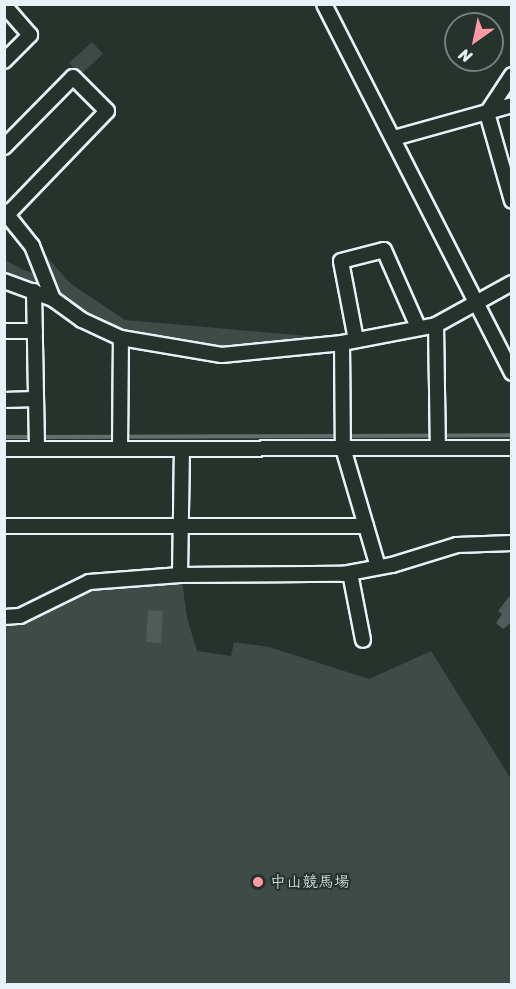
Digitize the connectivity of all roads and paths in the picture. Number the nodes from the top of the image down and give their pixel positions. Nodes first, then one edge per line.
1 (324, 4) edge
2 (6, 7) edge
3 (4, 61) edge
4 (512, 75) edge
5 (512, 105) edge
6 (486, 113) junction
7 (394, 138) junction
8 (4, 147) edge
9 (512, 201) edge
10 (6, 213) edge
11 (4, 281) edge
12 (512, 282) edge
13 (34, 291) junction
14 (53, 299) junction
15 (479, 303) junction
16 (436, 325) junction
17 (418, 327) junction
18 (4, 331) edge
19 (34, 331) junction
20 (122, 338) junction
21 (349, 342) junction
22 (512, 373) edge
23 (36, 399) junction
24 (4, 400) edge
25 (343, 448) junction
26 (438, 448) junction
27 (512, 448) edge
28 (4, 449) edge
29 (37, 449) junction
30 (120, 449) junction
31 (183, 449) junction
32 (4, 526) edge
33 (181, 526) junction
34 (366, 526) junction
35 (512, 543) edge
36 (378, 567) junction
37 (350, 573) junction
38 (180, 575) junction
39 (4, 617) edge
40 (363, 640) dead end

1 - 7 street
2 - 3 street
4 - 6 street
5 - 6 street
6 - 7 street
6 - 9 street
7 - 15 street
8 - 10 street
10 - 14 street
11 - 13 street
12 - 15 street
13 - 14 street
13 - 19 street
14 - 20 street
15 - 16 street
15 - 22 street
16 - 17 street
16 - 26 street
17 - 21 street
17 - 21 street
18 - 19 street
19 - 23 street
20 - 21 street
20 - 30 street
21 - 25 street
23 - 24 street
23 - 29 street
25 - 26 street
25 - 31 street
25 - 34 street
26 - 27 street
28 - 29 street
29 - 30 street
30 - 31 street
31 - 33 street
32 - 33 street
33 - 34 street
33 - 38 street
34 - 36 street
35 - 36 street
36 - 37 street
37 - 38 street
37 - 40 street
38 - 39 street

